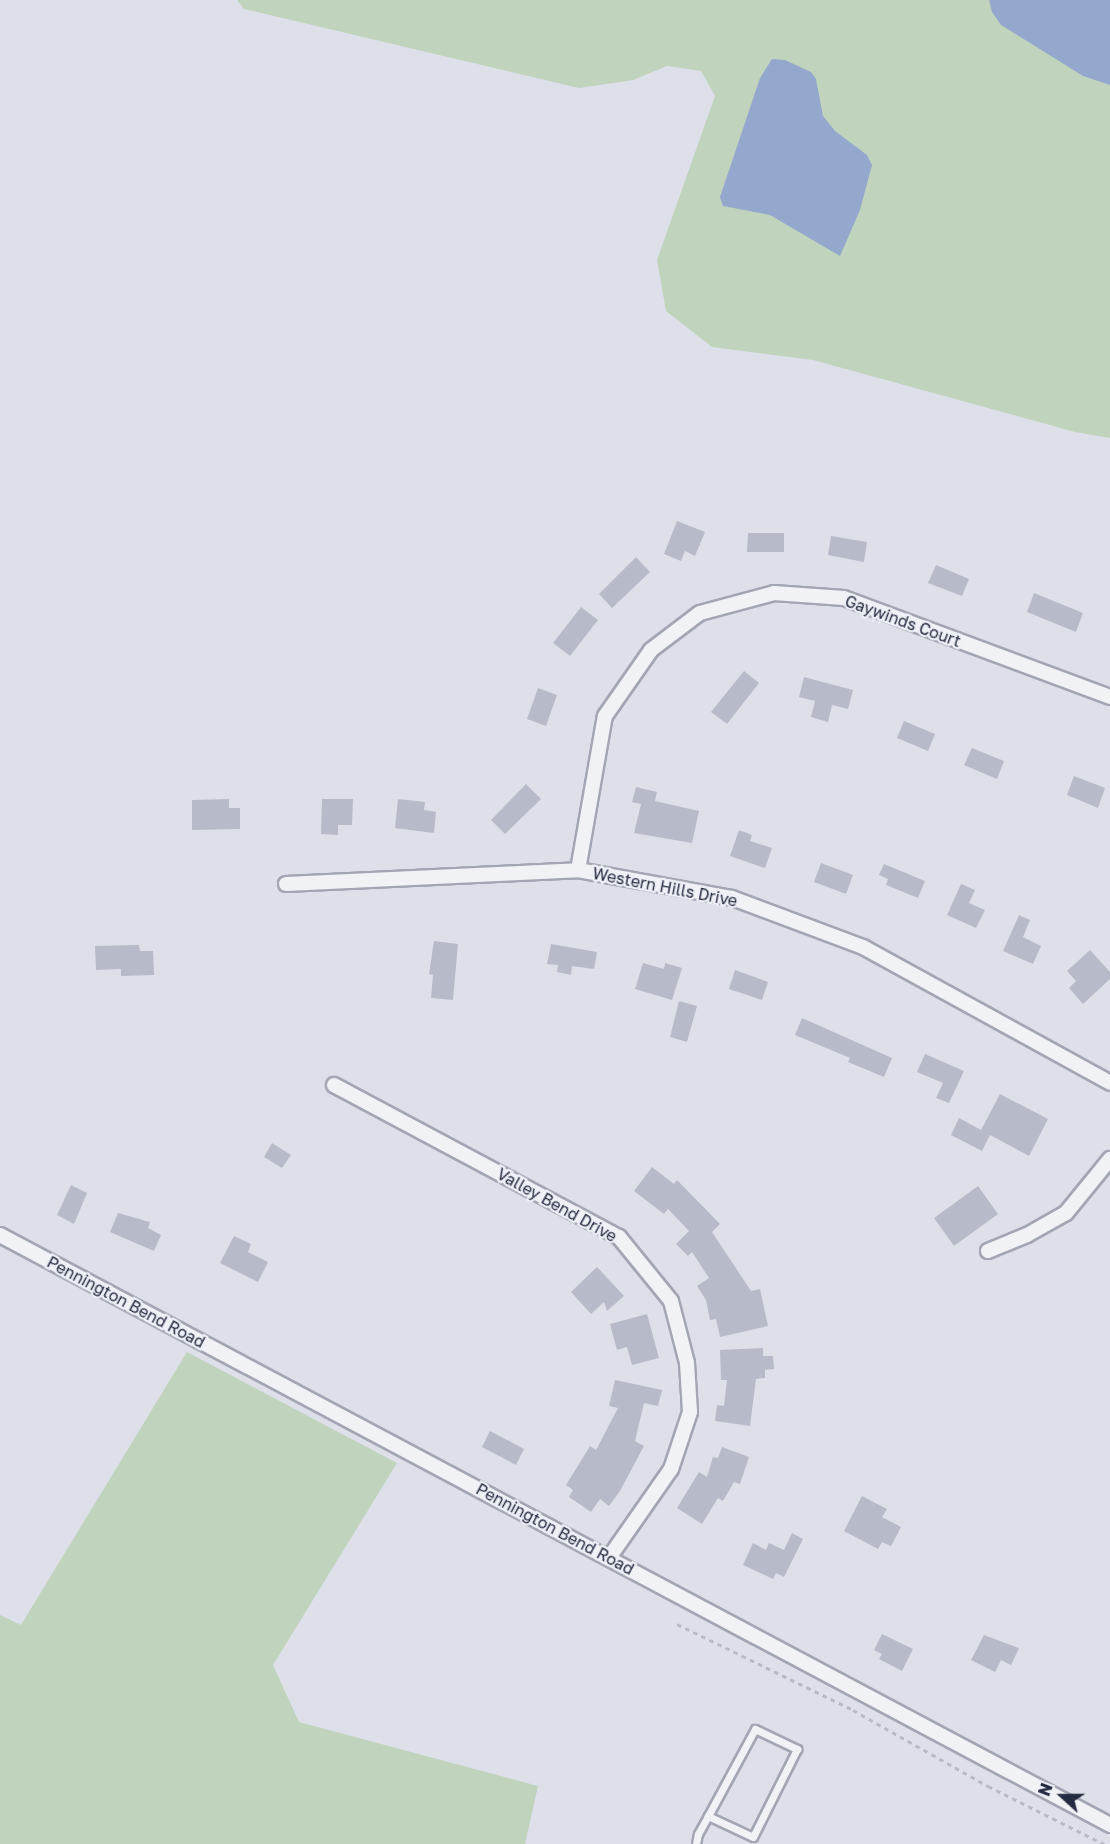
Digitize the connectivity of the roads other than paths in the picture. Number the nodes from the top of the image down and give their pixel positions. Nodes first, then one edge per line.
1 (1110, 697) edge
2 (578, 870) junction
3 (286, 884) dead end
4 (1110, 1083) edge
5 (334, 1085) dead end
6 (1110, 1159) edge
7 (0, 1235) edge
8 (988, 1251) dead end
9 (609, 1558) junction
10 (708, 1816) junction
11 (1110, 1825) edge
12 (696, 1844) edge

1 - 2 street, Gaywinds Court
2 - 3 street, Western Hills Drive
2 - 4 street, Western Hills Drive
5 - 9 street, Valley Bend Drive
6 - 8 street
7 - 9 street, Pennington Bend Road
9 - 11 street, Pennington Bend Road
10 - 10 lane
10 - 12 lane

